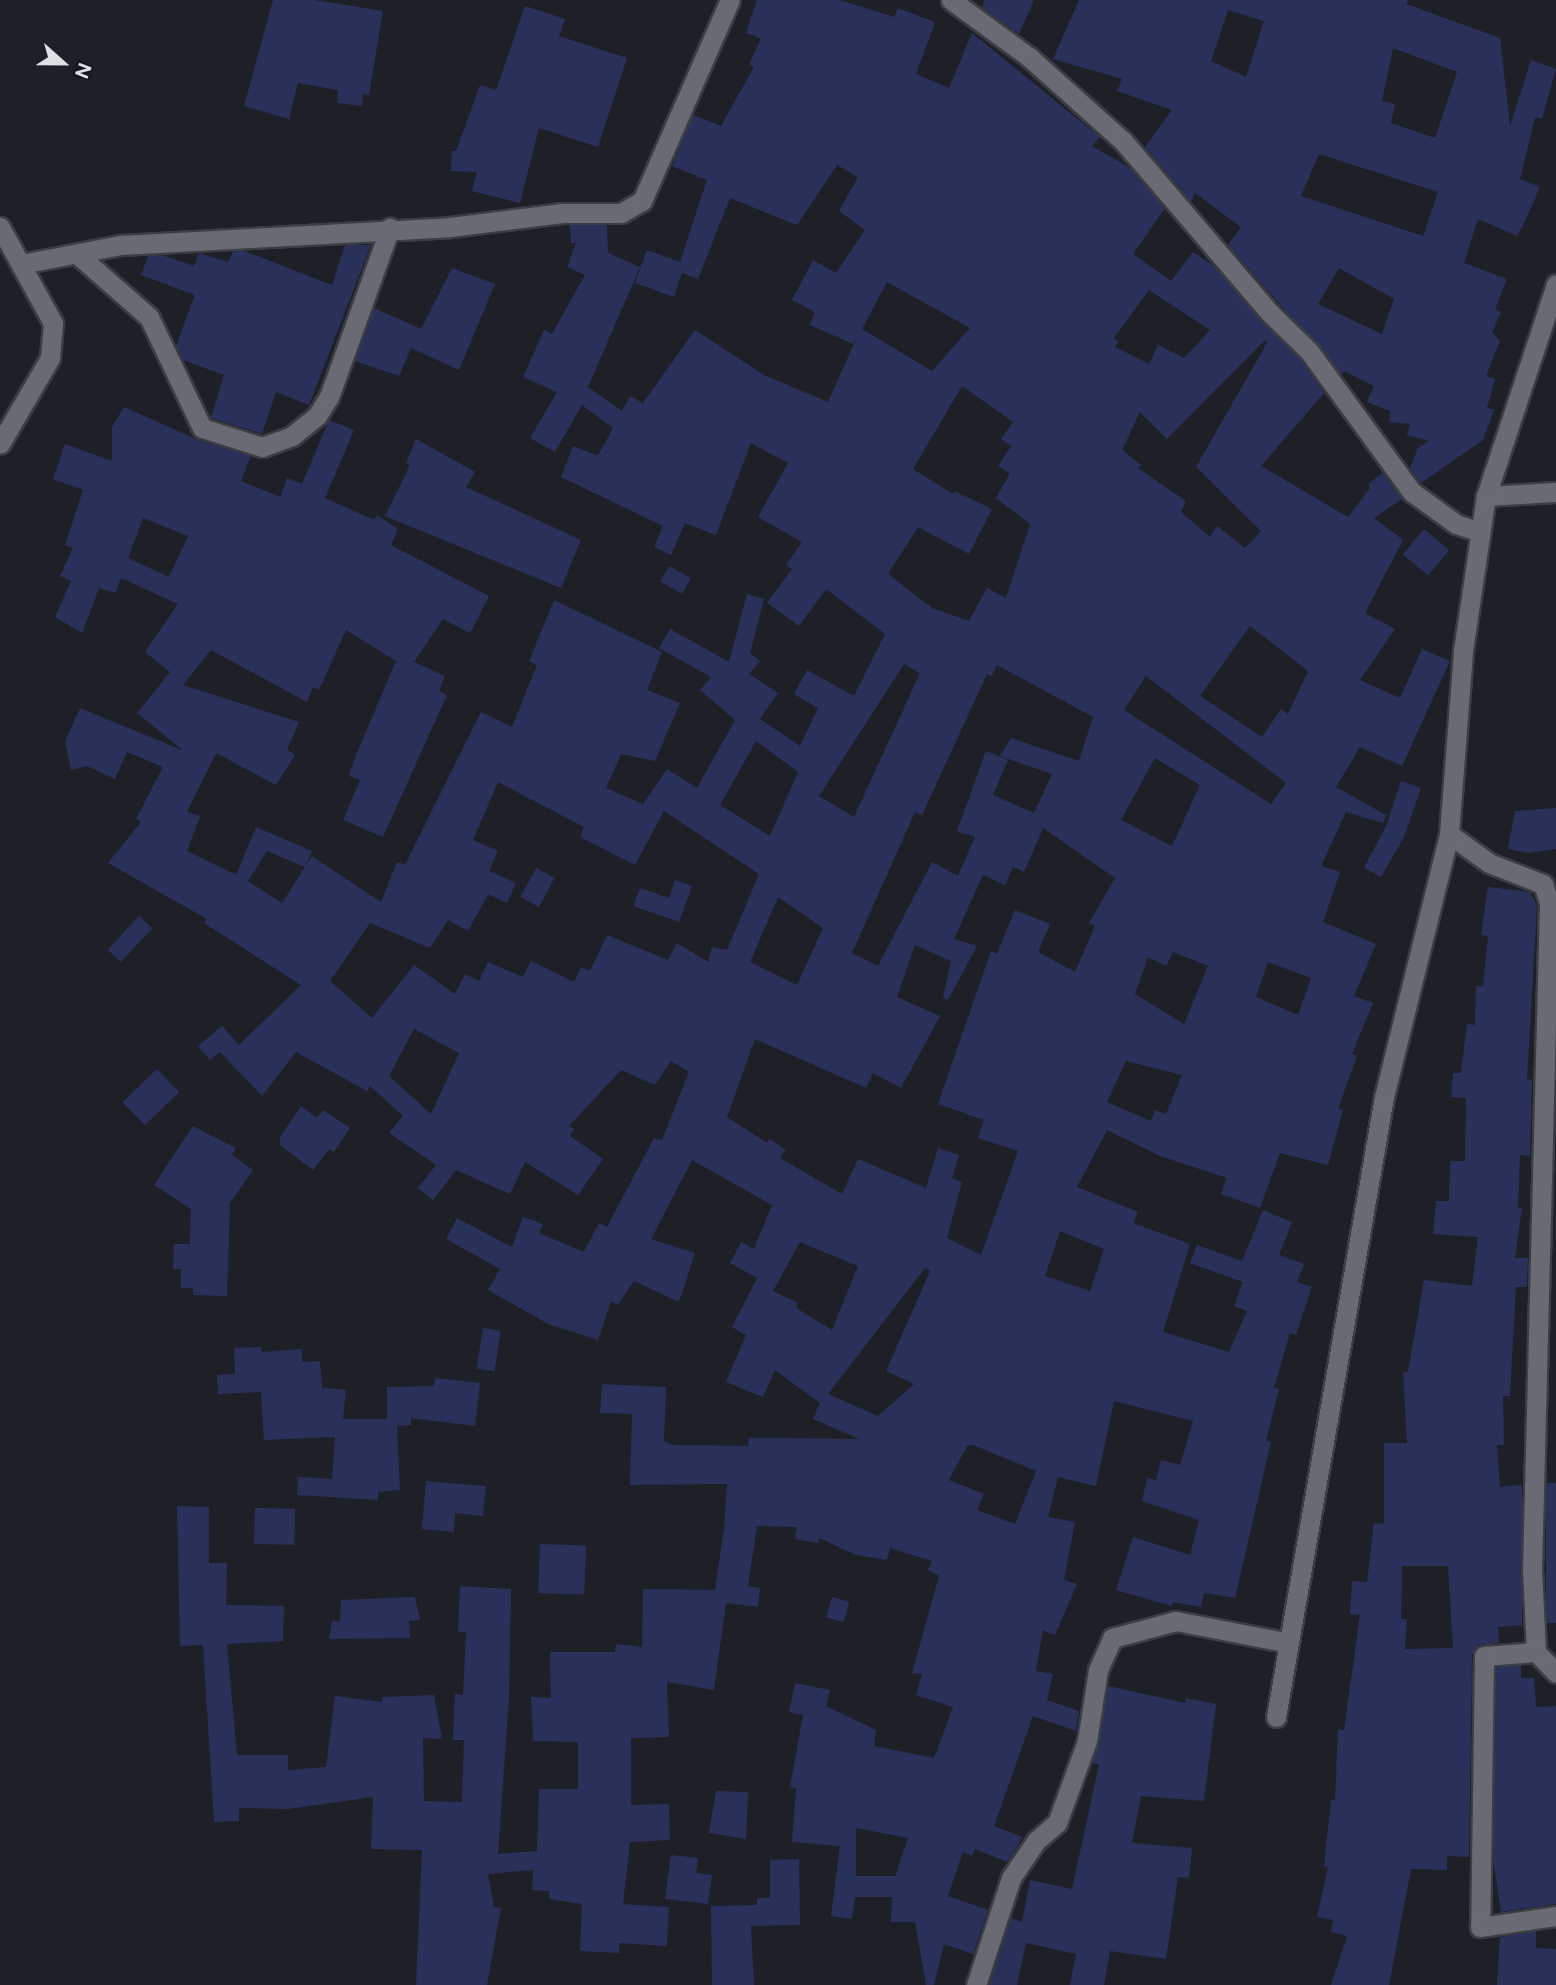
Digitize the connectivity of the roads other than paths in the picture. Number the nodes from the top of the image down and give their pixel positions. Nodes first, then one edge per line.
1 (730, 0) edge
2 (951, 0) edge
3 (0, 227) edge
4 (390, 228) junction
5 (77, 254) junction
6 (20, 264) junction
7 (1556, 284) edge
8 (0, 444) edge
9 (1556, 492) edge
10 (1486, 496) junction
11 (1480, 532) junction
12 (1449, 834) junction
13 (1551, 966) edge
14 (1289, 1643) junction
15 (1536, 1652) junction
16 (1556, 1673) edge
17 (1276, 1717) dead end
18 (1556, 1916) edge
19 (976, 1985) edge

1 - 4 street
2 - 11 street
3 - 6 street
4 - 5 street
4 - 5 street
5 - 6 street
6 - 8 street
7 - 10 street
9 - 10 street
10 - 11 street
11 - 12 street
12 - 13 street
12 - 14 street
13 - 15 street
14 - 17 street
14 - 19 street
15 - 16 street
15 - 18 street

